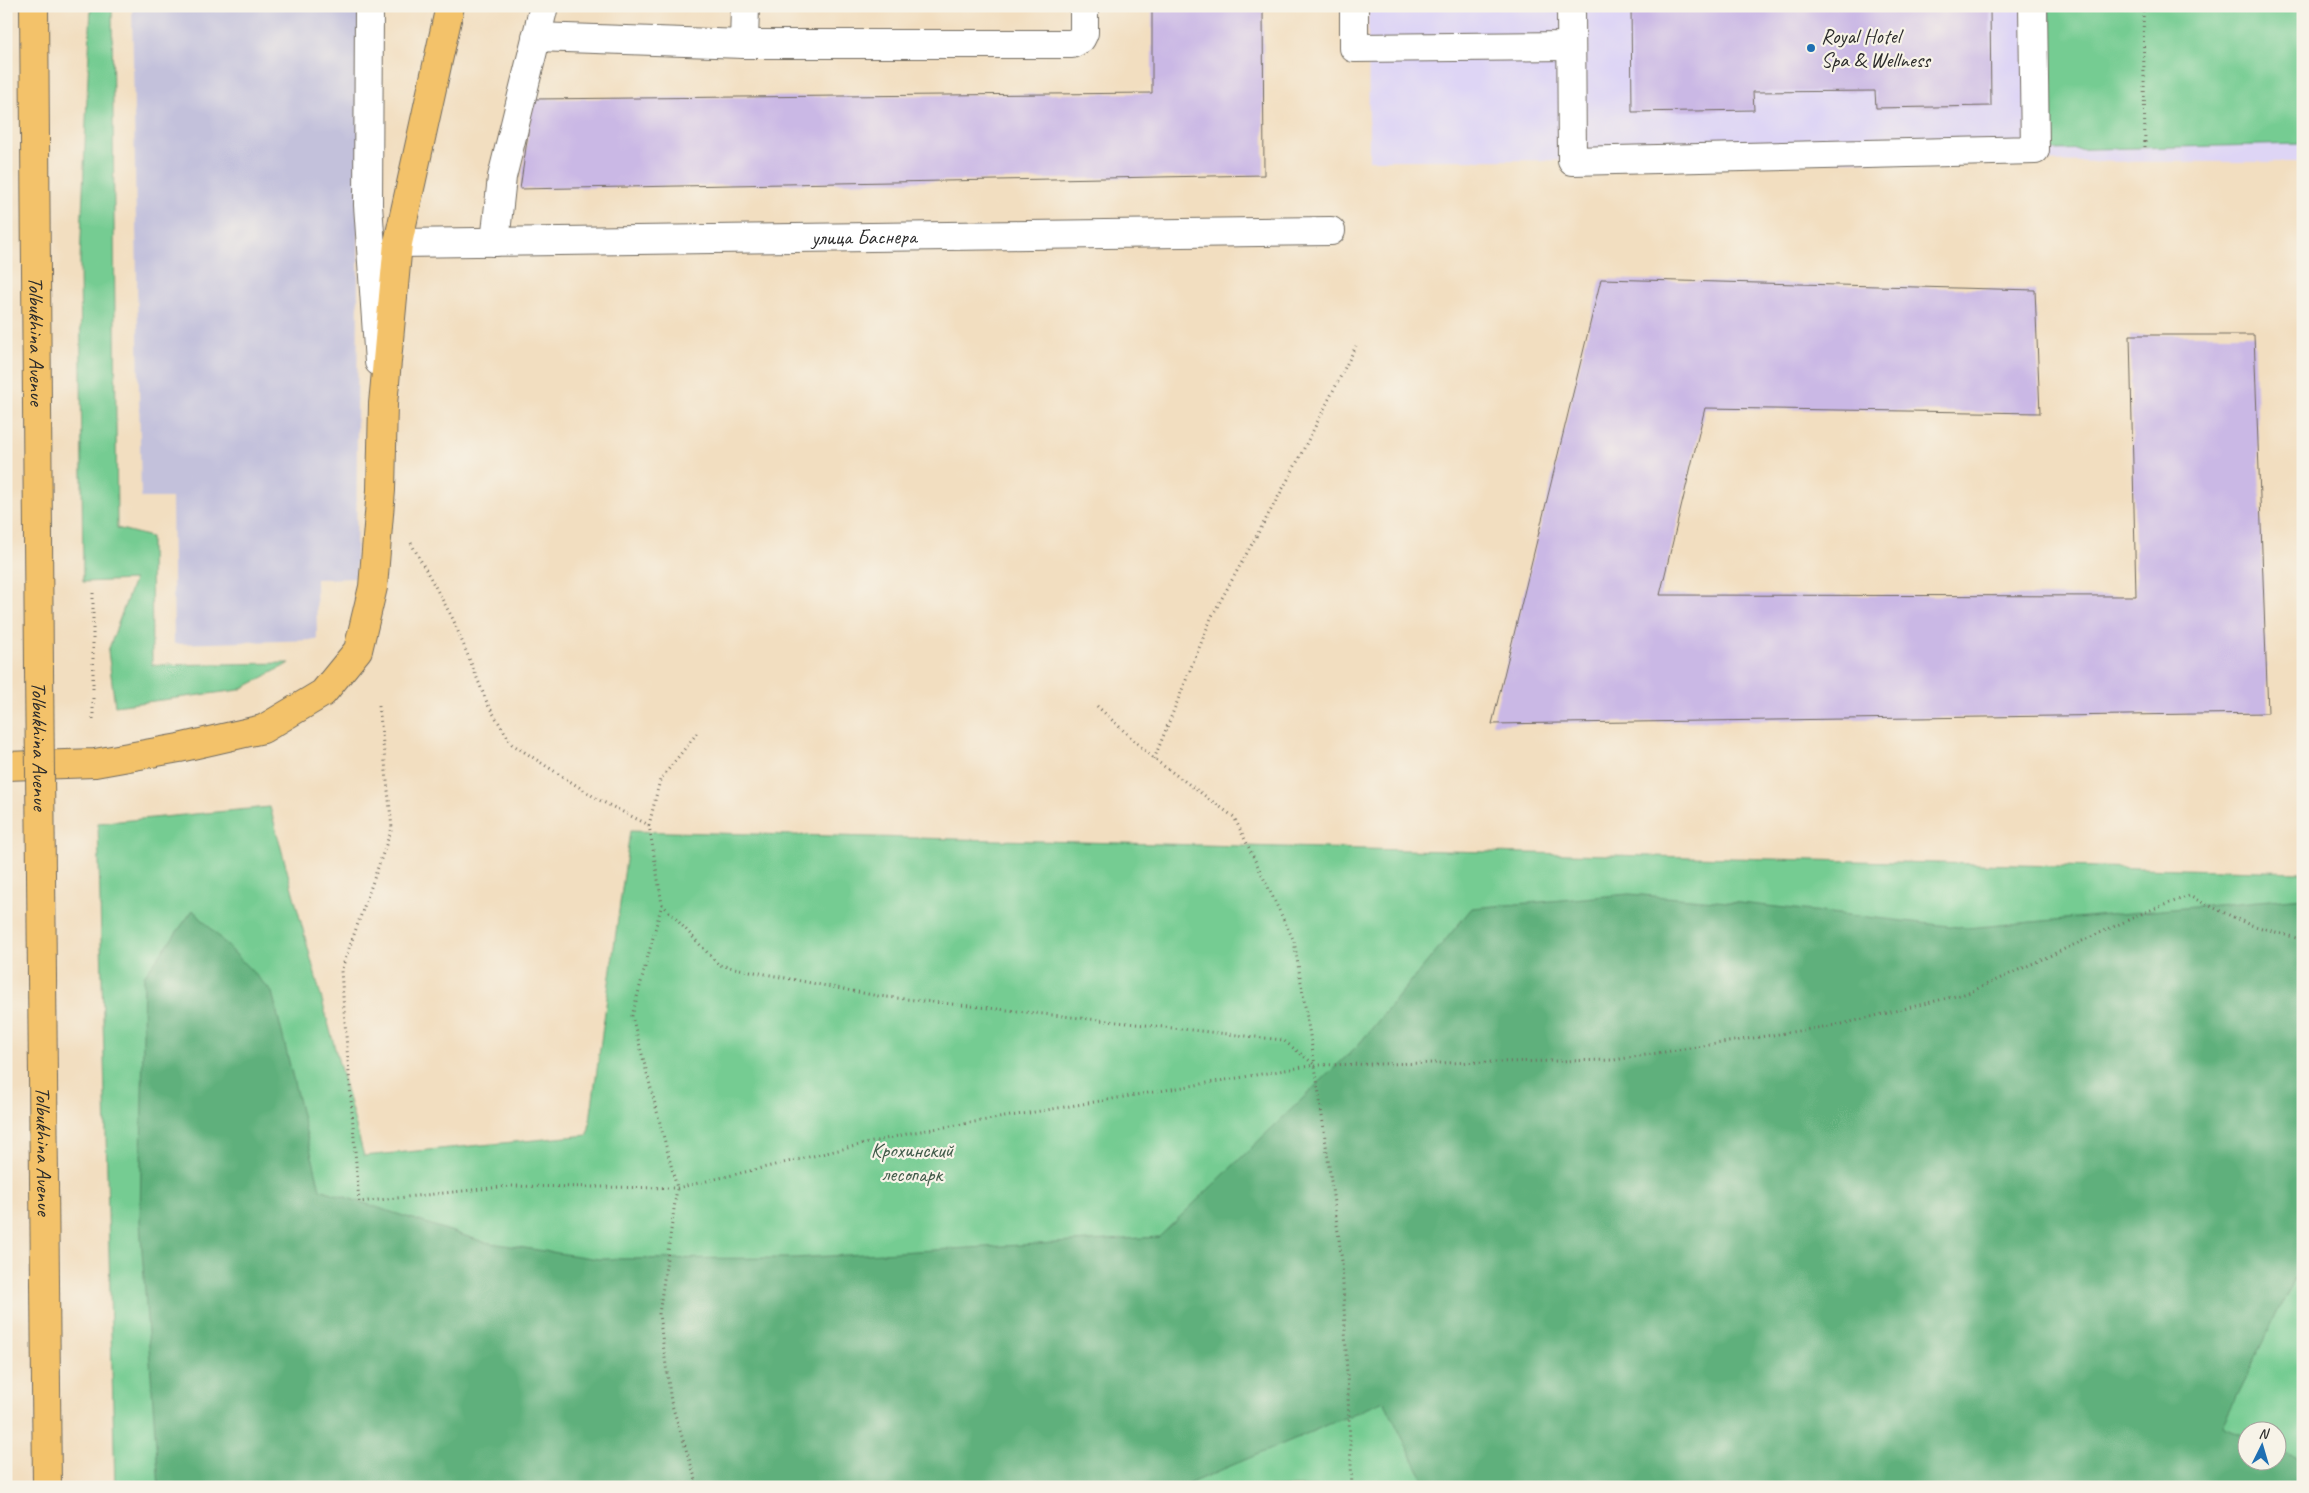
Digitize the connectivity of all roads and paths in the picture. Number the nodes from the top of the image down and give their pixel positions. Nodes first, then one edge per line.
1 (34, 6) edge
2 (370, 6) edge
3 (450, 6) edge
4 (544, 6) edge
5 (745, 6) edge
6 (1084, 6) edge
7 (1354, 6) edge
8 (1570, 6) edge
9 (2032, 6) edge
10 (2143, 6) edge
11 (536, 38) junction
12 (744, 44) junction
13 (1571, 46) junction
14 (2145, 148) dead end
15 (1331, 231) dead end
16 (495, 242) junction
17 (398, 243) junction
18 (1356, 346) dead end
19 (383, 404) junction
20 (411, 543) dead end
21 (93, 593) dead end
22 (379, 706) dead end
23 (1097, 706) dead end
24 (93, 722) dead end
25 (698, 732) dead end
26 (1154, 759) junction
27 (6, 766) edge
28 (649, 825) junction
29 (662, 904) junction
30 (2303, 940) edge
31 (1315, 1065) junction
32 (676, 1188) junction
33 (47, 1487) edge
34 (698, 1487) edge
35 (1352, 1487) edge

1 - 33 main road, Tolbukhina Avenue, bridge
2 - 19 street
3 - 17 main road
4 - 11 street
5 - 12 street
6 - 12 street
7 - 13 street
8 - 13 street
9 - 13 street
10 - 14 path
11 - 12 street
11 - 16 street
15 - 16 street, улица Баснера
16 - 17 street, улица Баснера
17 - 19 main road
18 - 26 path
19 - 27 main road
20 - 28 path
21 - 24 path
22 - 32 path
23 - 26 path
25 - 28 path
26 - 31 path
28 - 29 path
29 - 31 path
29 - 32 path
30 - 31 path
31 - 32 path
31 - 35 path
32 - 34 path

